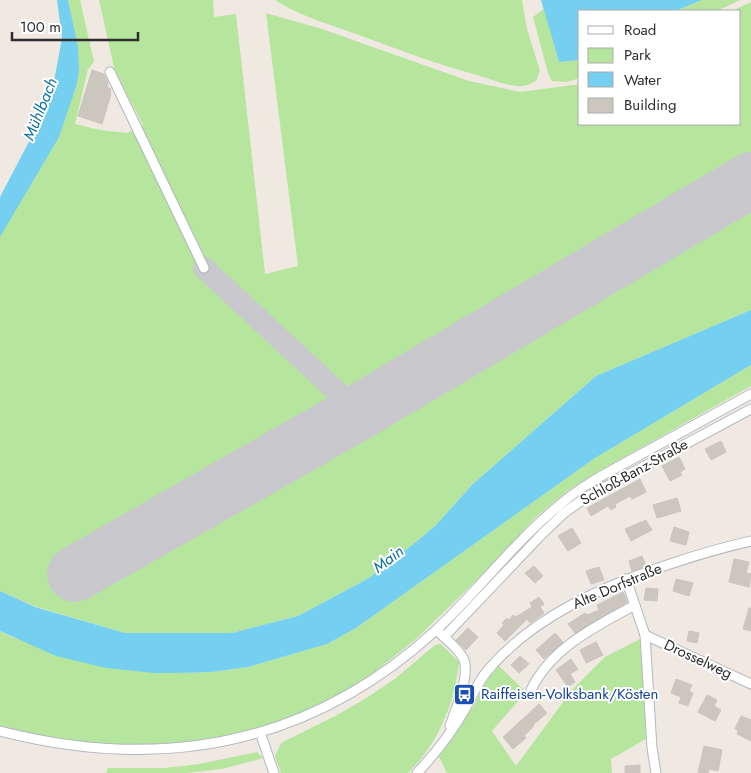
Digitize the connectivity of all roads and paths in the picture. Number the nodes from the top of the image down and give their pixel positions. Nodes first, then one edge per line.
1 (110, 72) dead end
2 (204, 268) dead end
3 (751, 394) edge
4 (751, 408) edge
5 (751, 541) edge
6 (626, 579) junction
7 (635, 605) junction
8 (436, 630) junction
9 (645, 635) junction
10 (444, 637) junction
11 (751, 684) edge
12 (531, 690) dead end
13 (0, 731) edge
14 (448, 735) junction
15 (262, 738) junction
16 (274, 773) edge
17 (417, 773) edge
18 (656, 773) edge

1 - 2 street
3 - 8 street
4 - 10 street, Schloß-Banz-Straße
5 - 6 street, Alte Dorfstraße
6 - 7 street
6 - 14 street, Alte Dorfstraße
7 - 9 street
7 - 12 street
8 - 10 street
8 - 15 street
9 - 11 street, Drosselweg
9 - 18 street
10 - 14 street
13 - 15 street
14 - 17 street, Alte Dorfstraße
15 - 16 street

